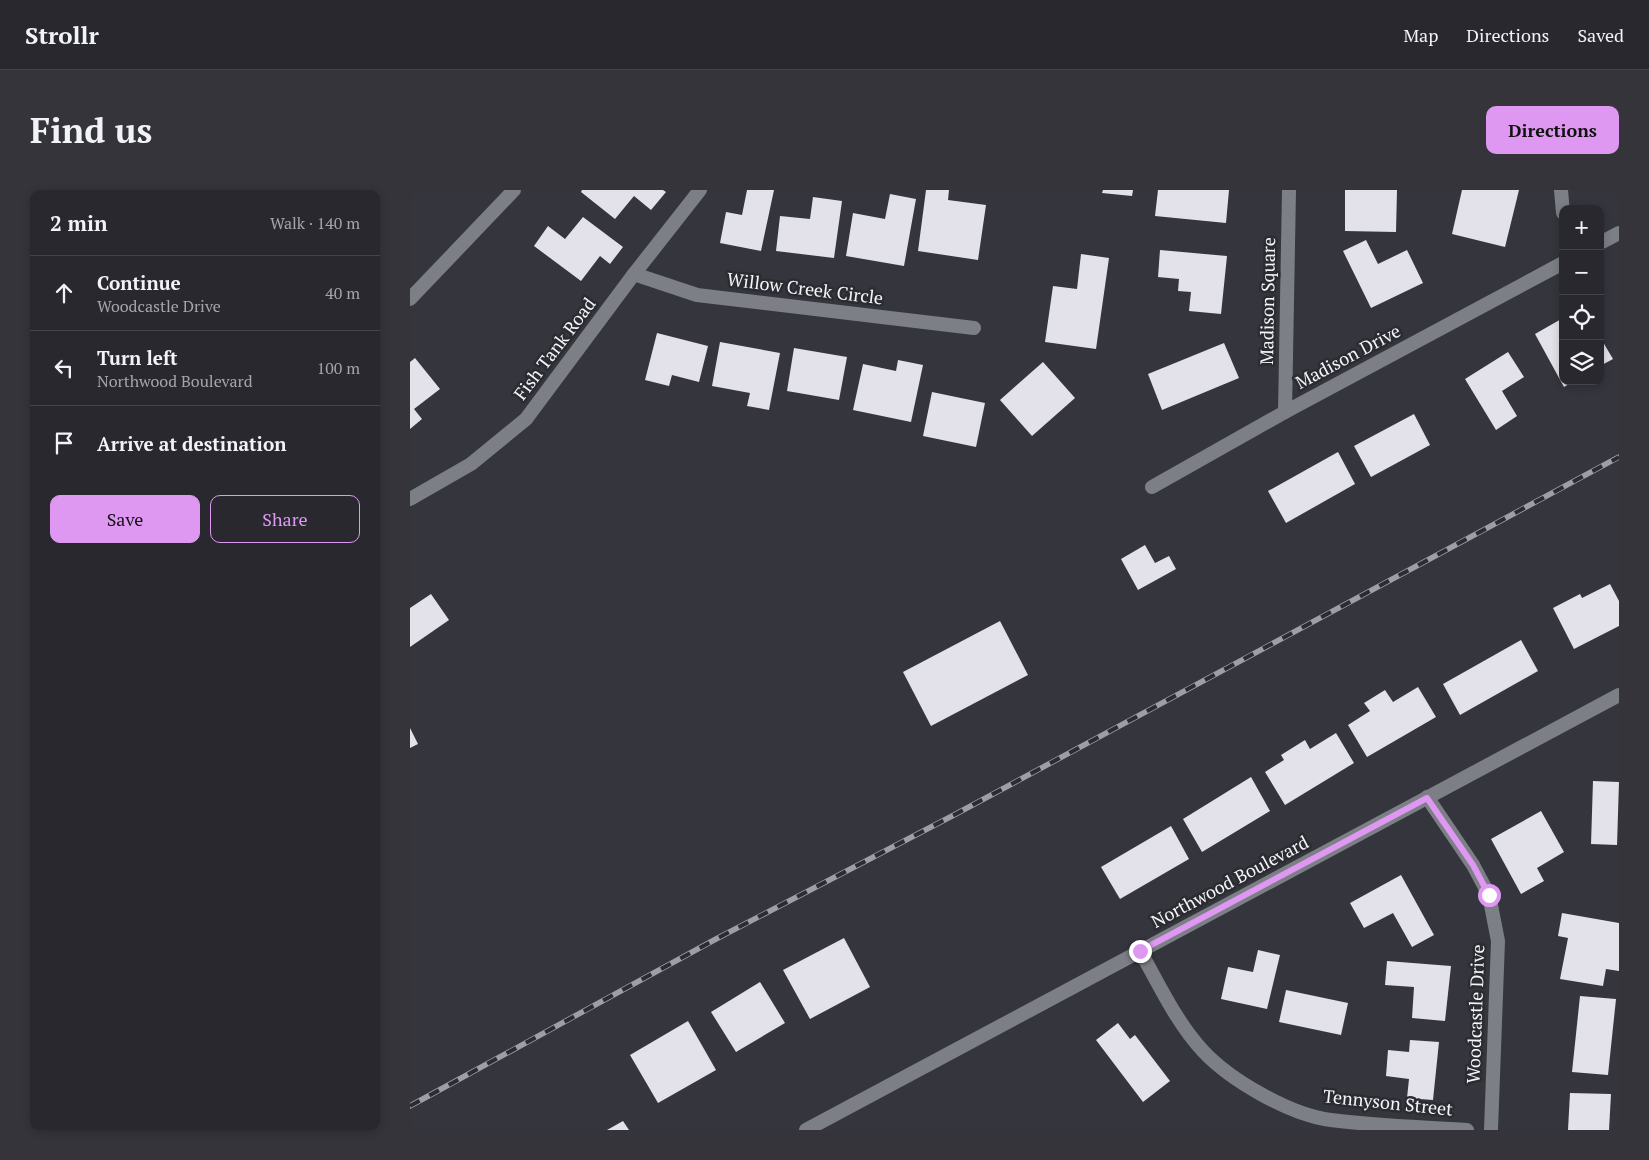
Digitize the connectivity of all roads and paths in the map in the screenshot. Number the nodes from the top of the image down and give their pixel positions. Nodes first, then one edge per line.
1 (514, 190) edge
2 (700, 190) edge
3 (1289, 190) edge
4 (1561, 190) edge
5 (1562, 205) edge
6 (1619, 233) edge
7 (1604, 241) edge
8 (1559, 265) edge
9 (634, 274) junction
10 (410, 299) edge
11 (974, 328) dead end
12 (1285, 412) junction
13 (1152, 487) dead end
14 (410, 499) edge
15 (1619, 695) edge
16 (1427, 798) junction
17 (1140, 951) junction
18 (806, 1130) edge
19 (1467, 1130) edge
20 (1491, 1130) edge

1 - 10 street
2 - 9 street, Fish Tank Road
3 - 12 street, Madison Square
4 - 5 street
6 - 7 street
8 - 12 street, Madison Drive
9 - 11 street, Willow Creek Circle
9 - 14 street, Fish Tank Road
12 - 13 street, Madison Drive
15 - 16 street, Northwood Boulevard
16 - 17 street, Northwood Boulevard
16 - 20 street, Woodcastle Drive
17 - 18 street, Northwood Boulevard
17 - 19 street, Tennyson Street

